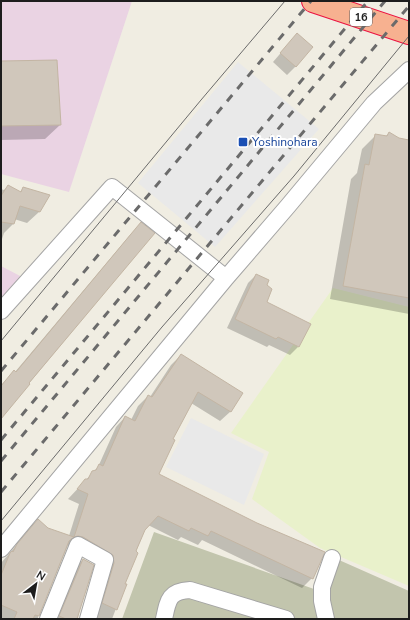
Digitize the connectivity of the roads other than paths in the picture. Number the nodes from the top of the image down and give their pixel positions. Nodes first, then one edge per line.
1 (313, 1) edge
2 (409, 33) edge
3 (409, 70) edge
4 (226, 278) junction
5 (1, 311) edge
6 (1, 550) edge
7 (332, 558) dead end
8 (48, 619) edge
9 (88, 619) edge
10 (164, 619) edge
11 (286, 619) edge
12 (326, 619) edge

1 - 2 highway, 16
3 - 4 street
4 - 5 street
4 - 6 street
7 - 12 street
8 - 9 street
10 - 11 street

